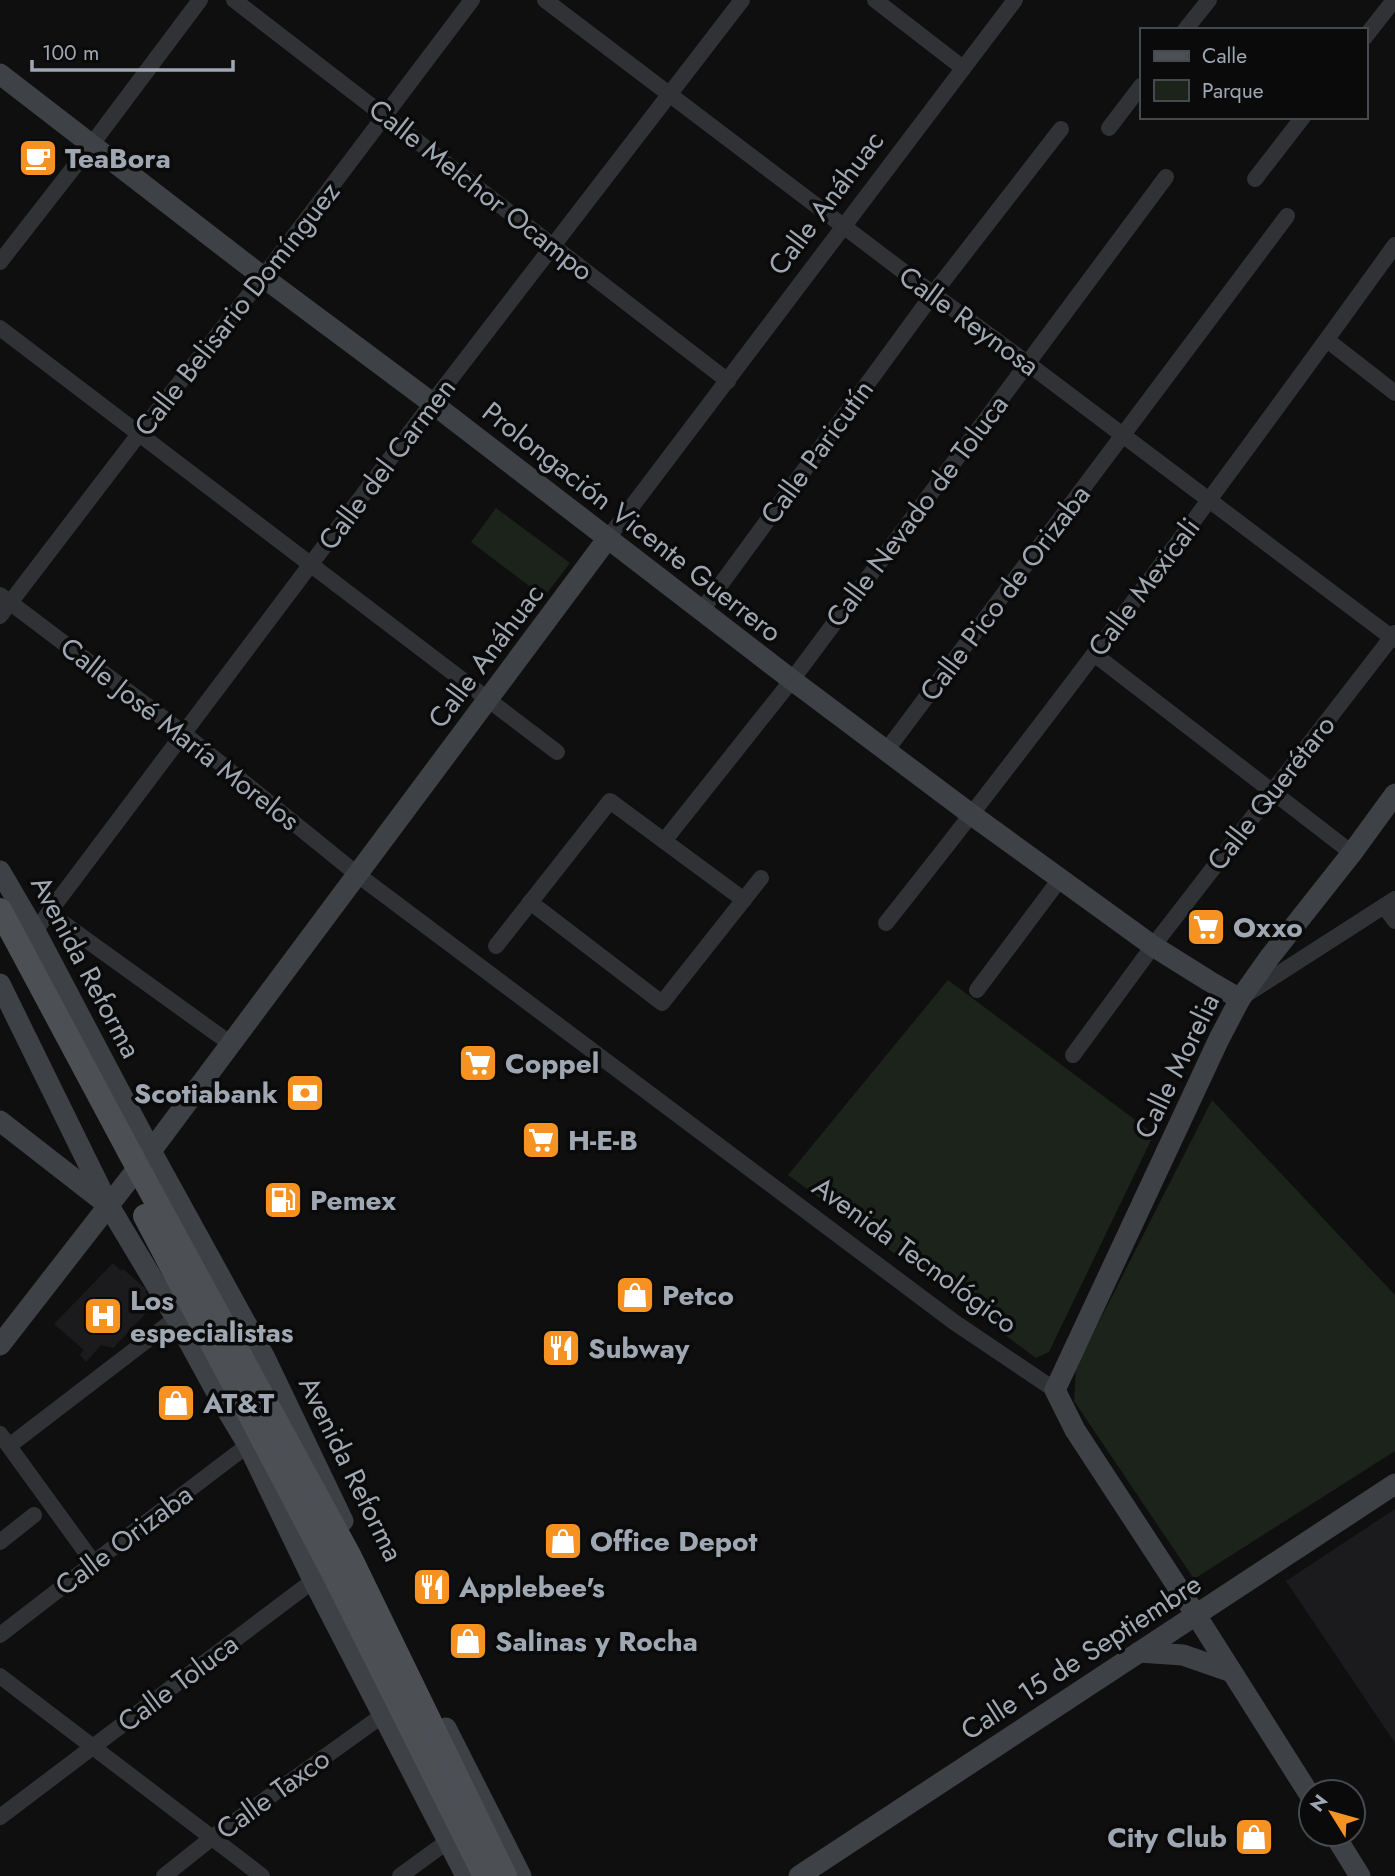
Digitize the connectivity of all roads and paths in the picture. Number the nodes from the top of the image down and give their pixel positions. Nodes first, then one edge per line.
1 (200, 0) edge
2 (234, 0) edge
3 (472, 0) edge
4 (545, 0) edge
5 (742, 0) edge
6 (875, 0) edge
7 (1015, 0) edge
8 (1209, 0) edge
9 (1394, 0) edge
10 (1187, 28) edge
11 (1367, 34) edge
12 (964, 68) junction
13 (0, 74) edge
14 (1140, 87) edge
15 (669, 95) junction
16 (385, 115) junction
17 (1301, 119) edge
18 (1108, 128) dead end
19 (1061, 129) dead end
20 (92, 145) junction
21 (1166, 177) dead end
22 (1255, 179) dead end
23 (1287, 216) dead end
24 (844, 227) junction
25 (1395, 245) edge
26 (554, 246) junction
27 (0, 261) edge
28 (263, 277) junction
29 (933, 295) junction
30 (0, 328) edge
31 (1327, 340) junction
32 (1027, 363) junction
33 (728, 381) junction
34 (1395, 393) edge
35 (432, 403) junction
36 (139, 434) junction
37 (1123, 436) junction
38 (1208, 500) junction
39 (608, 538) junction
40 (311, 564) junction
41 (5, 599) edge
42 (702, 610) junction
43 (0, 616) edge
44 (1394, 636) edge
45 (1094, 654) junction
46 (792, 680) junction
47 (488, 701) junction
48 (183, 733) junction
49 (886, 751) junction
50 (557, 752) dead end
51 (1273, 791) junction
52 (1395, 794) edge
53 (972, 815) junction
54 (664, 841) junction
55 (1352, 853) junction
56 (0, 871) edge
57 (358, 875) junction
58 (761, 878) dead end
59 (1060, 879) junction
60 (0, 897) edge
61 (744, 900) junction
62 (530, 902) junction
63 (1390, 902) edge
64 (49, 913) junction
65 (1395, 921) edge
66 (886, 923) dead end
67 (2, 931) edge
68 (35, 931) junction
69 (496, 946) dead end
70 (1153, 946) junction
71 (0, 984) edge
72 (977, 990) dead end
73 (1240, 999) junction
74 (231, 1044) junction
75 (1073, 1055) dead end
76 (0, 1121) edge
77 (138, 1167) junction
78 (109, 1206) junction
79 (176, 1318) junction
80 (0, 1345) edge
81 (1055, 1390) junction
82 (242, 1400) junction
83 (4, 1440) edge
84 (248, 1445) junction
85 (1395, 1484) edge
86 (34, 1515) dead end
87 (0, 1542) edge
88 (93, 1562) junction
89 (337, 1563) junction
90 (1196, 1615) junction
91 (0, 1635) edge
92 (1139, 1652) junction
93 (1232, 1672) junction
94 (0, 1676) edge
95 (383, 1715) junction
96 (93, 1746) junction
97 (1299, 1778) edge
98 (0, 1817) edge
99 (213, 1838) junction
100 (448, 1841) junction
101 (1343, 1848) edge
102 (164, 1876) edge
103 (262, 1876) edge
104 (400, 1876) edge
105 (466, 1876) edge
106 (485, 1876) edge
107 (505, 1876) edge
108 (521, 1876) edge
109 (799, 1876) edge
110 (1360, 1876) edge

1 - 20 street
2 - 16 street, Calle Melchor Ocampo
3 - 16 street, Calle Belisario Domínguez
4 - 15 street, Calle Reynosa
5 - 15 street, Calle del Carmen
6 - 12 street
7 - 12 street, Calle Anáhuac
8 - 10 street
9 - 11 street
12 - 24 street, Calle Anáhuac
13 - 20 street, Prolongación Vicente Guerrero
14 - 18 street
15 - 24 street, Calle Reynosa
15 - 26 street, Calle del Carmen
16 - 26 street, Calle Melchor Ocampo
16 - 28 street, Calle Belisario Domínguez
17 - 22 street
19 - 29 street, Calle Paricutín
20 - 27 street
20 - 28 street, Prolongación Vicente Guerrero
21 - 32 street, Calle Nevado de Toluca
23 - 37 street, Calle Pico de Orizaba
24 - 29 street, Calle Reynosa
24 - 33 street, Calle Anáhuac
25 - 31 street, Calle Mexicali
26 - 33 street, Calle Melchor Ocampo
26 - 35 street, Calle del Carmen
28 - 35 street, Prolongación Vicente Guerrero
28 - 36 street, Calle Belisario Domínguez
29 - 32 street, Calle Reynosa
29 - 42 street, Calle Paricutín
30 - 36 street
31 - 34 street
31 - 38 street, Calle Mexicali
32 - 37 street, Calle Reynosa
32 - 46 street, Calle Nevado de Toluca
33 - 39 street, Calle Anáhuac
35 - 39 street, Prolongación Vicente Guerrero
35 - 40 street, Calle del Carmen
36 - 40 street
36 - 41 street, Calle Belisario Domínguez
37 - 38 street, Calle Reynosa
37 - 49 street, Calle Pico de Orizaba
38 - 44 street, Calle Reynosa
38 - 45 street, Calle Mexicali
39 - 42 street, Prolongación Vicente Guerrero
39 - 47 street, Calle Anáhuac
40 - 47 street
40 - 48 street, Calle del Carmen
41 - 43 street, Calle Belisario Domínguez
41 - 48 street, Calle José María Morelos
42 - 46 street, Prolongación Vicente Guerrero
44 - 51 street, Calle Querétaro
45 - 51 street
45 - 53 street, Calle Mexicali
46 - 49 street, Prolongación Vicente Guerrero
46 - 54 street, Calle Nevado de Toluca
47 - 50 street
47 - 57 street, Calle Anáhuac
48 - 57 street, Calle José María Morelos
48 - 64 street, Calle del Carmen
49 - 53 street, Prolongación Vicente Guerrero
51 - 55 street
51 - 70 street, Calle Querétaro
52 - 55 street, Calle Morelia
53 - 59 street, Prolongación Vicente Guerrero
53 - 66 street, Calle Mexicali
54 - 61 street
54 - 62 street
55 - 73 street, Calle Morelia
56 - 68 street, Avenida Reforma
57 - 74 street, Calle Anáhuac
57 - 81 street, Avenida Tecnológico
58 - 61 street
59 - 70 street, Prolongación Vicente Guerrero
59 - 72 street
60 - 67 main road, Avenida Reforma
61 - 62 street
62 - 69 street
63 - 65 street
63 - 73 street
64 - 68 street, Calle del Carmen
64 - 74 street
67 - 77 main road, Avenida Reforma
68 - 77 street, Avenida Reforma
70 - 73 street, Prolongación Vicente Guerrero
70 - 75 street, Calle Querétaro
71 - 78 street, Avenida Reforma
73 - 81 street, Calle Morelia
74 - 77 street, Calle Anáhuac
76 - 78 street
77 - 78 street, Calle Anáhuac
77 - 82 main road, Avenida Reforma
77 - 89 main road, Avenida Reforma
78 - 79 street, Avenida Reforma
78 - 80 street, Calle Anáhuac
79 - 83 street
79 - 84 street, Avenida Reforma
81 - 90 street, Avenida Tecnológico
82 - 84 main road
82 - 89 main road, Avenida Reforma
83 - 88 street
84 - 88 street, Calle Orizaba
84 - 89 street, Avenida Reforma
85 - 90 street, Calle 15 de Septiembre
86 - 87 street
88 - 91 street, Calle Orizaba
89 - 95 street, Avenida Reforma
89 - 96 street, Calle Toluca
89 - 106 main road, Avenida Reforma
89 - 107 main road, Avenida Reforma
89 - 108 street, Avenida Reforma
90 - 92 street, Calle 15 de Septiembre
90 - 93 street, Avenida Tecnológico
92 - 93 street
92 - 109 street, Calle 15 de Septiembre
93 - 97 street, Avenida Tecnológico
94 - 96 street
95 - 99 street, Calle Taxco
95 - 100 street, Avenida Reforma
96 - 98 street, Calle Toluca
96 - 99 street
99 - 102 street, Calle Taxco
99 - 103 street
100 - 104 street
100 - 105 street, Avenida Reforma
101 - 110 street

